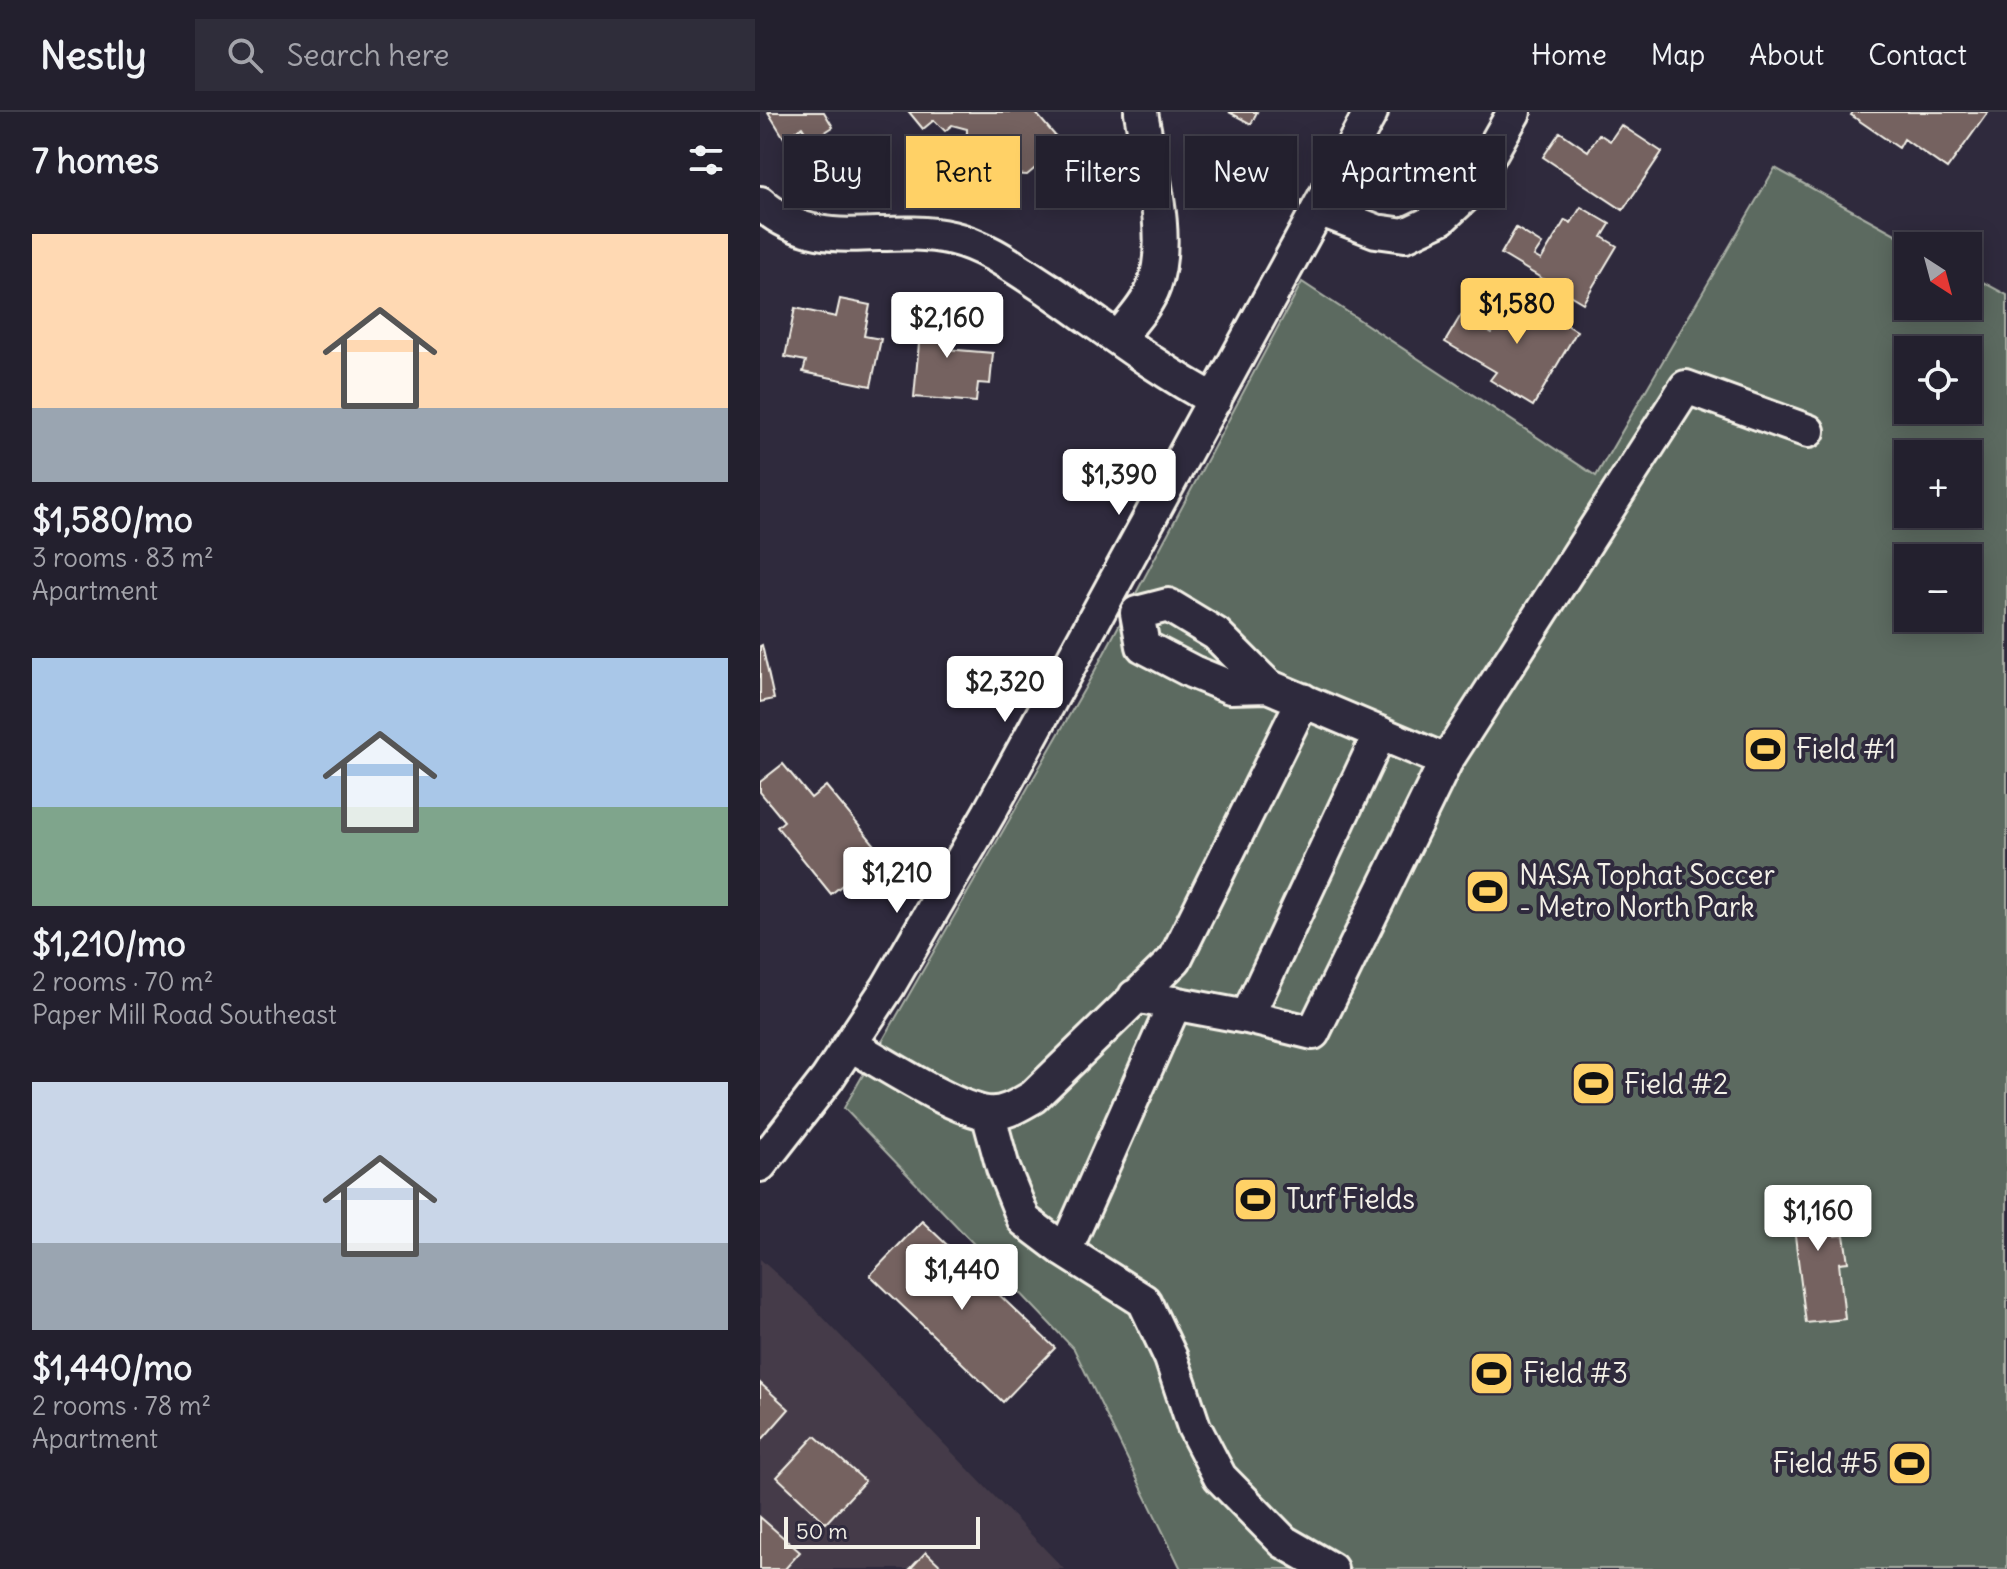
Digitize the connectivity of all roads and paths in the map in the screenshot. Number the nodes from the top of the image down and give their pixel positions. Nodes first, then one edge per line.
1 (1141, 112) edge
2 (1371, 112) edge
3 (1514, 112) edge
4 (760, 203) edge
5 (1319, 209) junction
6 (1119, 337) junction
7 (1215, 400) junction
8 (1808, 431) dead end
9 (1108, 596) junction
10 (1137, 613) junction
11 (1268, 686) junction
12 (1303, 700) junction
13 (1380, 733) junction
14 (1446, 761) junction
15 (1135, 996) junction
16 (1175, 1003) junction
17 (1247, 1017) junction
18 (851, 1045) junction
19 (988, 1113) junction
20 (760, 1165) edge
21 (1065, 1251) junction
22 (1331, 1569) edge

1 - 6 street
2 - 5 street
3 - 5 street
4 - 6 street
5 - 7 street
6 - 7 street
7 - 9 street
8 - 14 street
9 - 10 street
9 - 18 street
10 - 11 street
10 - 11 street
11 - 12 street
12 - 13 street
12 - 15 street
13 - 14 street
13 - 17 street
14 - 17 street
15 - 16 street
15 - 19 street
16 - 17 street
16 - 21 street
18 - 19 street
18 - 20 street
19 - 21 street
21 - 22 street

